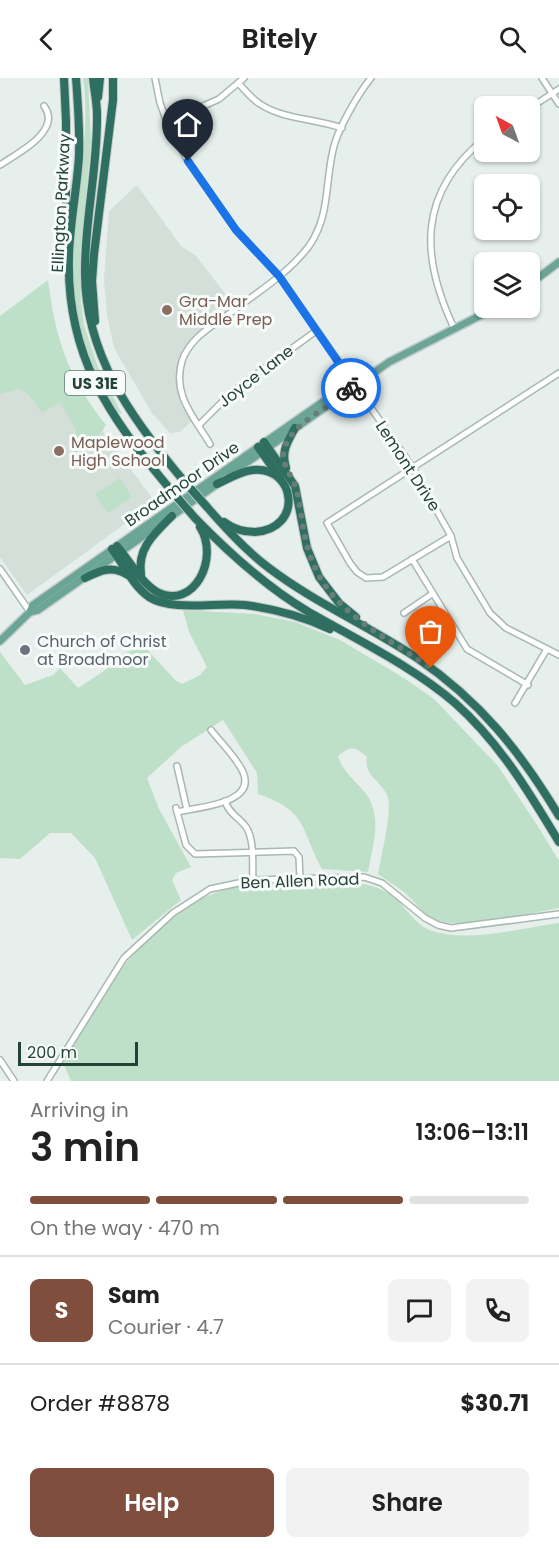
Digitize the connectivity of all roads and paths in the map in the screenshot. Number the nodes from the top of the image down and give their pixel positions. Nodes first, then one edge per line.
1 (64, 78) edge
2 (76, 78) edge
3 (93, 78) edge
4 (100, 78) edge
5 (113, 78) edge
6 (155, 78) edge
7 (244, 78) edge
8 (371, 78) edge
9 (542, 78) edge
10 (239, 84) junction
11 (559, 89) edge
12 (552, 93) junction
13 (540, 101) edge
14 (559, 104) edge
15 (44, 106) dead end
16 (97, 114) junction
17 (168, 122) junction
18 (342, 128) junction
19 (474, 148) edge
20 (0, 165) edge
21 (69, 258) junction
22 (559, 262) edge
23 (279, 276) junction
24 (540, 276) edge
25 (474, 318) edge
26 (454, 328) junction
27 (316, 331) junction
28 (559, 373) edge
29 (111, 380) junction
30 (354, 385) junction
31 (199, 425) junction
32 (296, 428) junction
33 (210, 444) dead end
34 (263, 447) junction
35 (413, 468) junction
36 (287, 472) junction
37 (217, 484) junction
38 (284, 485) junction
39 (207, 507) junction
40 (172, 516) junction
41 (195, 518) junction
42 (451, 536) junction
43 (117, 550) junction
44 (412, 559) junction
45 (0, 569) edge
46 (131, 577) junction
47 (85, 578) junction
48 (143, 578) junction
49 (432, 594) junction
50 (30, 612) junction
51 (404, 613) dead end
52 (379, 634) junction
53 (348, 636) junction
54 (0, 641) edge
55 (547, 649) junction
56 (559, 655) edge
57 (528, 685) junction
58 (515, 704) dead end
59 (211, 730) dead end
60 (177, 766) dead end
61 (225, 801) junction
62 (188, 810) junction
63 (559, 816) edge
64 (559, 842) edge
65 (251, 853) junction
66 (300, 878) junction
67 (253, 880) junction
68 (559, 914) edge
69 (0, 1060) edge
70 (14, 1081) edge
71 (47, 1081) edge

1 - 21 highway
2 - 21 highway, Ellington Parkway / US 31E
3 - 16 highway, Ellington Parkway
4 - 16 highway, US 31E
5 - 29 highway
6 - 17 street, Lemont Drive
7 - 10 street
8 - 18 street
9 - 12 street
10 - 17 street
10 - 18 street
11 - 12 street
12 - 13 street
12 - 14 street
15 - 20 street
16 - 29 highway, Ellington Parkway / US 31E
17 - 23 street, Lemont Drive
18 - 23 street
19 - 26 street
21 - 41 highway, Ellington Parkway / US 31E, bridge
22 - 24 main road
23 - 27 street, Lemont Drive
23 - 31 street
25 - 26 main road, Broadmoor Drive
26 - 30 main road, Broadmoor Drive
27 - 30 street, Lemont Drive
27 - 31 street, Joyce Lane
28 - 35 street
29 - 39 highway, Ellington Parkway / US 31E, bridge
30 - 32 main road, Broadmoor Drive
30 - 34 main road, Broadmoor Drive
30 - 35 street, Lemont Drive
31 - 33 street
32 - 34 main road, Broadmoor Drive
32 - 36 highway
34 - 36 highway
34 - 37 main road, Broadmoor Drive
34 - 38 highway
34 - 43 main road, Broadmoor Drive
35 - 42 street, Lemont Drive
35 - 44 street
36 - 52 highway
37 - 38 highway
37 - 40 main road, Broadmoor Drive
38 - 39 highway
39 - 52 highway, Ellington Parkway / US 31E
40 - 43 main road, Broadmoor Drive
40 - 48 highway
41 - 48 highway
41 - 53 highway, Ellington Parkway / US 31E
42 - 44 street
42 - 55 street, Lemont Drive
43 - 46 highway
43 - 47 main road, Broadmoor Drive
43 - 48 highway
43 - 50 main road, Broadmoor Drive
44 - 49 street
45 - 50 street
46 - 47 highway
46 - 53 highway
47 - 50 main road, Broadmoor Drive
49 - 51 street
49 - 57 street
50 - 54 main road, Broadmoor Drive
52 - 63 highway, Ellington Parkway / US 31E
53 - 64 highway, Ellington Parkway / US 31E
55 - 56 street, Lemont Drive
55 - 57 street
57 - 58 street
59 - 61 street
60 - 62 street
61 - 62 street
61 - 65 street
62 - 65 street
65 - 66 street
65 - 67 street
66 - 67 street, Ben Allen Road
66 - 68 street, Ben Allen Road
67 - 71 street, Ben Allen Road
69 - 70 street

